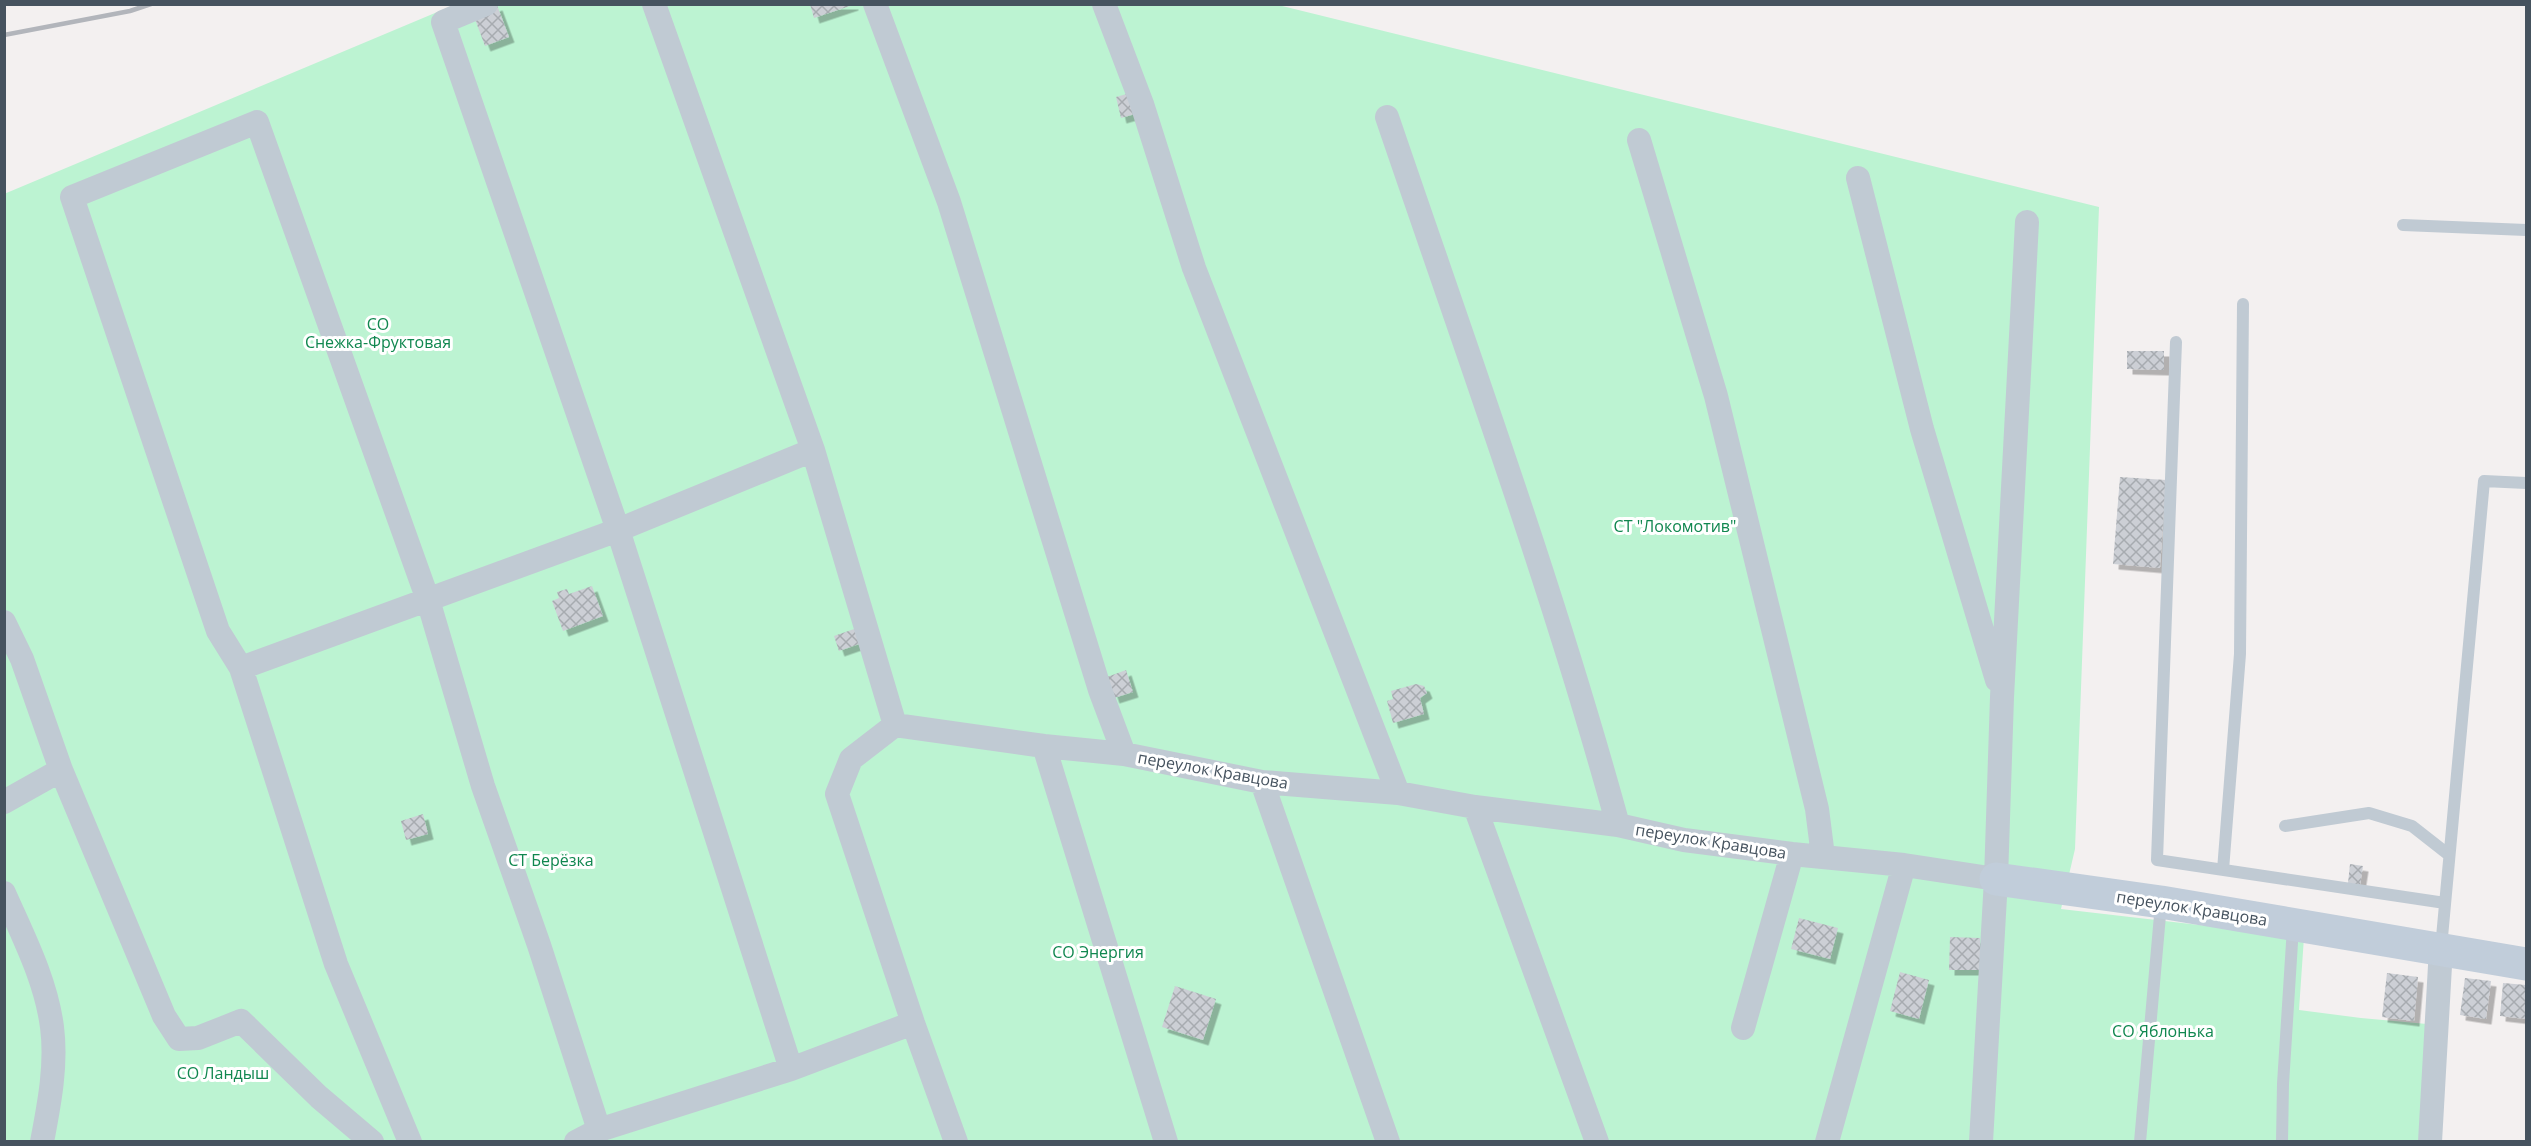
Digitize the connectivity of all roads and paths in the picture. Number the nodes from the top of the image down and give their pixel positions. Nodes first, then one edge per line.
1 (486, 4) edge
2 (654, 4) edge
3 (875, 4) edge
4 (1104, 4) edge
5 (1387, 117) dead end
6 (1639, 140) dead end
7 (1858, 178) dead end
8 (2028, 222) dead end
9 (2403, 225) dead end
10 (2526, 230) edge
11 (2243, 304) dead end
12 (2176, 342) dead end
13 (813, 450) junction
14 (2526, 483) edge
15 (618, 530) junction
16 (428, 600) junction
17 (4, 622) edge
18 (241, 668) junction
19 (2002, 697) junction
20 (896, 725) junction
21 (1044, 746) junction
22 (1124, 754) junction
23 (61, 770) junction
24 (1262, 782) junction
25 (1398, 794) junction
26 (4, 802) edge
27 (1475, 807) junction
28 (1618, 825) junction
29 (2285, 826) dead end
30 (1792, 854) junction
31 (2449, 855) junction
32 (1823, 856) junction
33 (1904, 865) junction
34 (2223, 870) junction
35 (1996, 879) junction
36 (4, 893) edge
37 (2162, 903) junction
38 (2445, 903) junction
39 (2293, 925) junction
40 (2441, 948) junction
41 (2526, 964) edge
42 (913, 1023) junction
43 (1743, 1028) dead end
44 (791, 1069) junction
45 (599, 1130) junction
46 (42, 1142) edge
47 (372, 1142) edge
48 (410, 1142) edge
49 (576, 1142) edge
50 (956, 1142) edge
51 (1166, 1142) edge
52 (1388, 1142) edge
53 (1597, 1142) edge
54 (1827, 1142) edge
55 (1981, 1142) edge
56 (2140, 1142) edge
57 (2282, 1142) edge
58 (2430, 1142) edge

1 - 15 street
2 - 13 street
3 - 22 street
4 - 25 street
5 - 28 street
6 - 32 street
7 - 19 street
8 - 19 street
9 - 10 lane
11 - 34 lane
12 - 34 lane
13 - 15 street
13 - 20 street
14 - 31 lane
15 - 16 street
15 - 44 street
16 - 18 street
16 - 18 street
16 - 45 street
17 - 23 street
18 - 48 street
19 - 35 street
20 - 21 street, переулок Кравцова
20 - 42 street
21 - 22 street, переулок Кравцова
21 - 51 street
22 - 24 street, переулок Кравцова
23 - 26 street
23 - 47 street
24 - 25 street, переулок Кравцова
24 - 52 street
25 - 27 street, переулок Кравцова
27 - 28 street, переулок Кравцова
27 - 53 street
28 - 30 street, переулок Кравцова
29 - 31 lane
30 - 32 street, переулок Кравцова
30 - 43 street
31 - 38 lane
32 - 33 street, переулок Кравцова
33 - 35 street, переулок Кравцова
33 - 54 street
34 - 38 lane
35 - 37 street, переулок Кравцова
35 - 55 street
36 - 46 street
37 - 39 street, переулок Кравцова
37 - 56 lane
38 - 40 lane
39 - 40 street, переулок Кравцова
39 - 57 lane
40 - 41 street, переулок Кравцова
40 - 58 street
42 - 44 street
42 - 50 street
44 - 45 street
45 - 49 street

